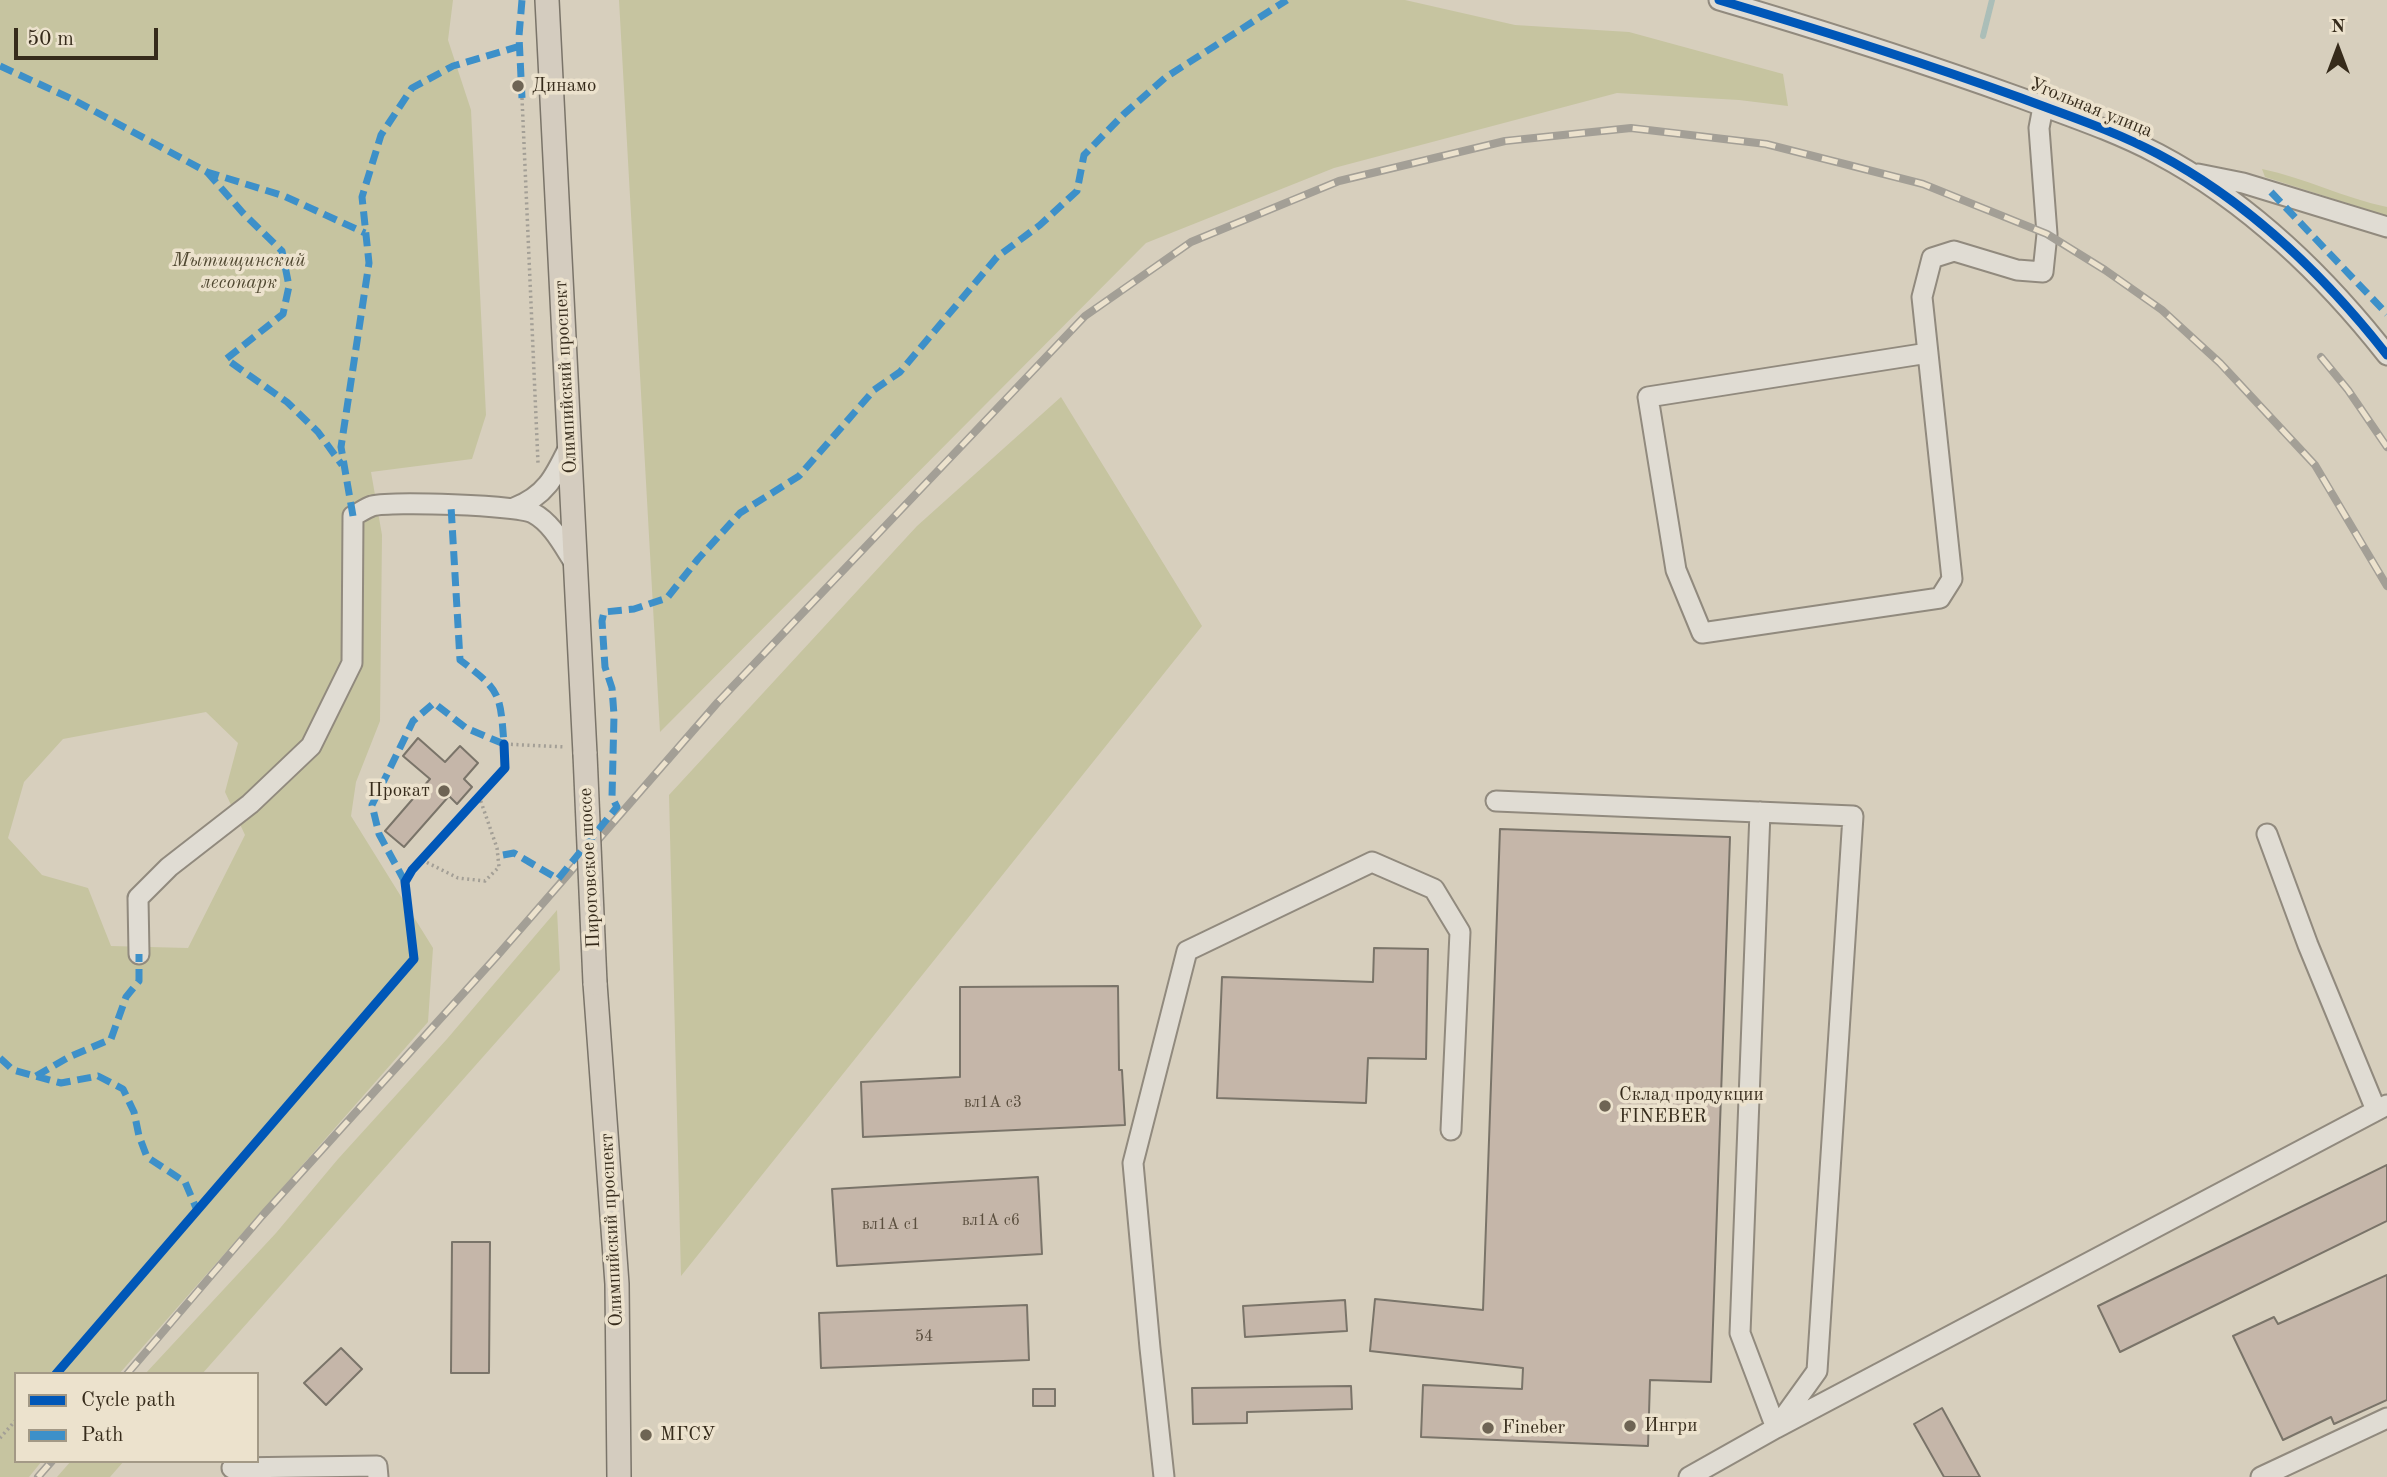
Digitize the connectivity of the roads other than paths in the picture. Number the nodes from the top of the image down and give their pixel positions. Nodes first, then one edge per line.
1 (547, 0) edge
2 (1719, 0) edge
3 (2043, 107) junction
4 (2190, 173) junction
5 (2387, 227) edge
6 (1928, 353) junction
7 (2387, 355) edge
8 (569, 446) junction
9 (514, 508) junction
10 (574, 562) junction
11 (575, 755) joint
12 (1496, 801) dead end
13 (1760, 812) junction
14 (2267, 834) dead end
15 (139, 954) dead end
16 (595, 983) joint
17 (2381, 1108) edge
18 (1451, 1130) dead end
19 (2387, 1418) edge
20 (1776, 1429) junction
21 (232, 1468) dead end
22 (378, 1477) edge
23 (619, 1477) edge
24 (1164, 1477) edge
25 (1689, 1477) edge
26 (2261, 1477) edge

1 - 8 main road, Олимпийский проспект
2 - 3 street, Угольная улица
3 - 4 street, Угольная улица
3 - 6 street
4 - 5 street
4 - 7 street, Угольная улица
6 - 6 street
8 - 9 street
8 - 10 main road, Олимпийский проспект
9 - 10 street
9 - 15 street
10 - 11 main road, Олимпийский проспект
11 - 16 main road, Пироговское шоссе, bridge
12 - 13 street
13 - 20 street
13 - 20 street
14 - 17 street
16 - 23 main road, Олимпийский проспект
17 - 20 street
18 - 24 street
19 - 26 street
20 - 25 street
21 - 22 street

